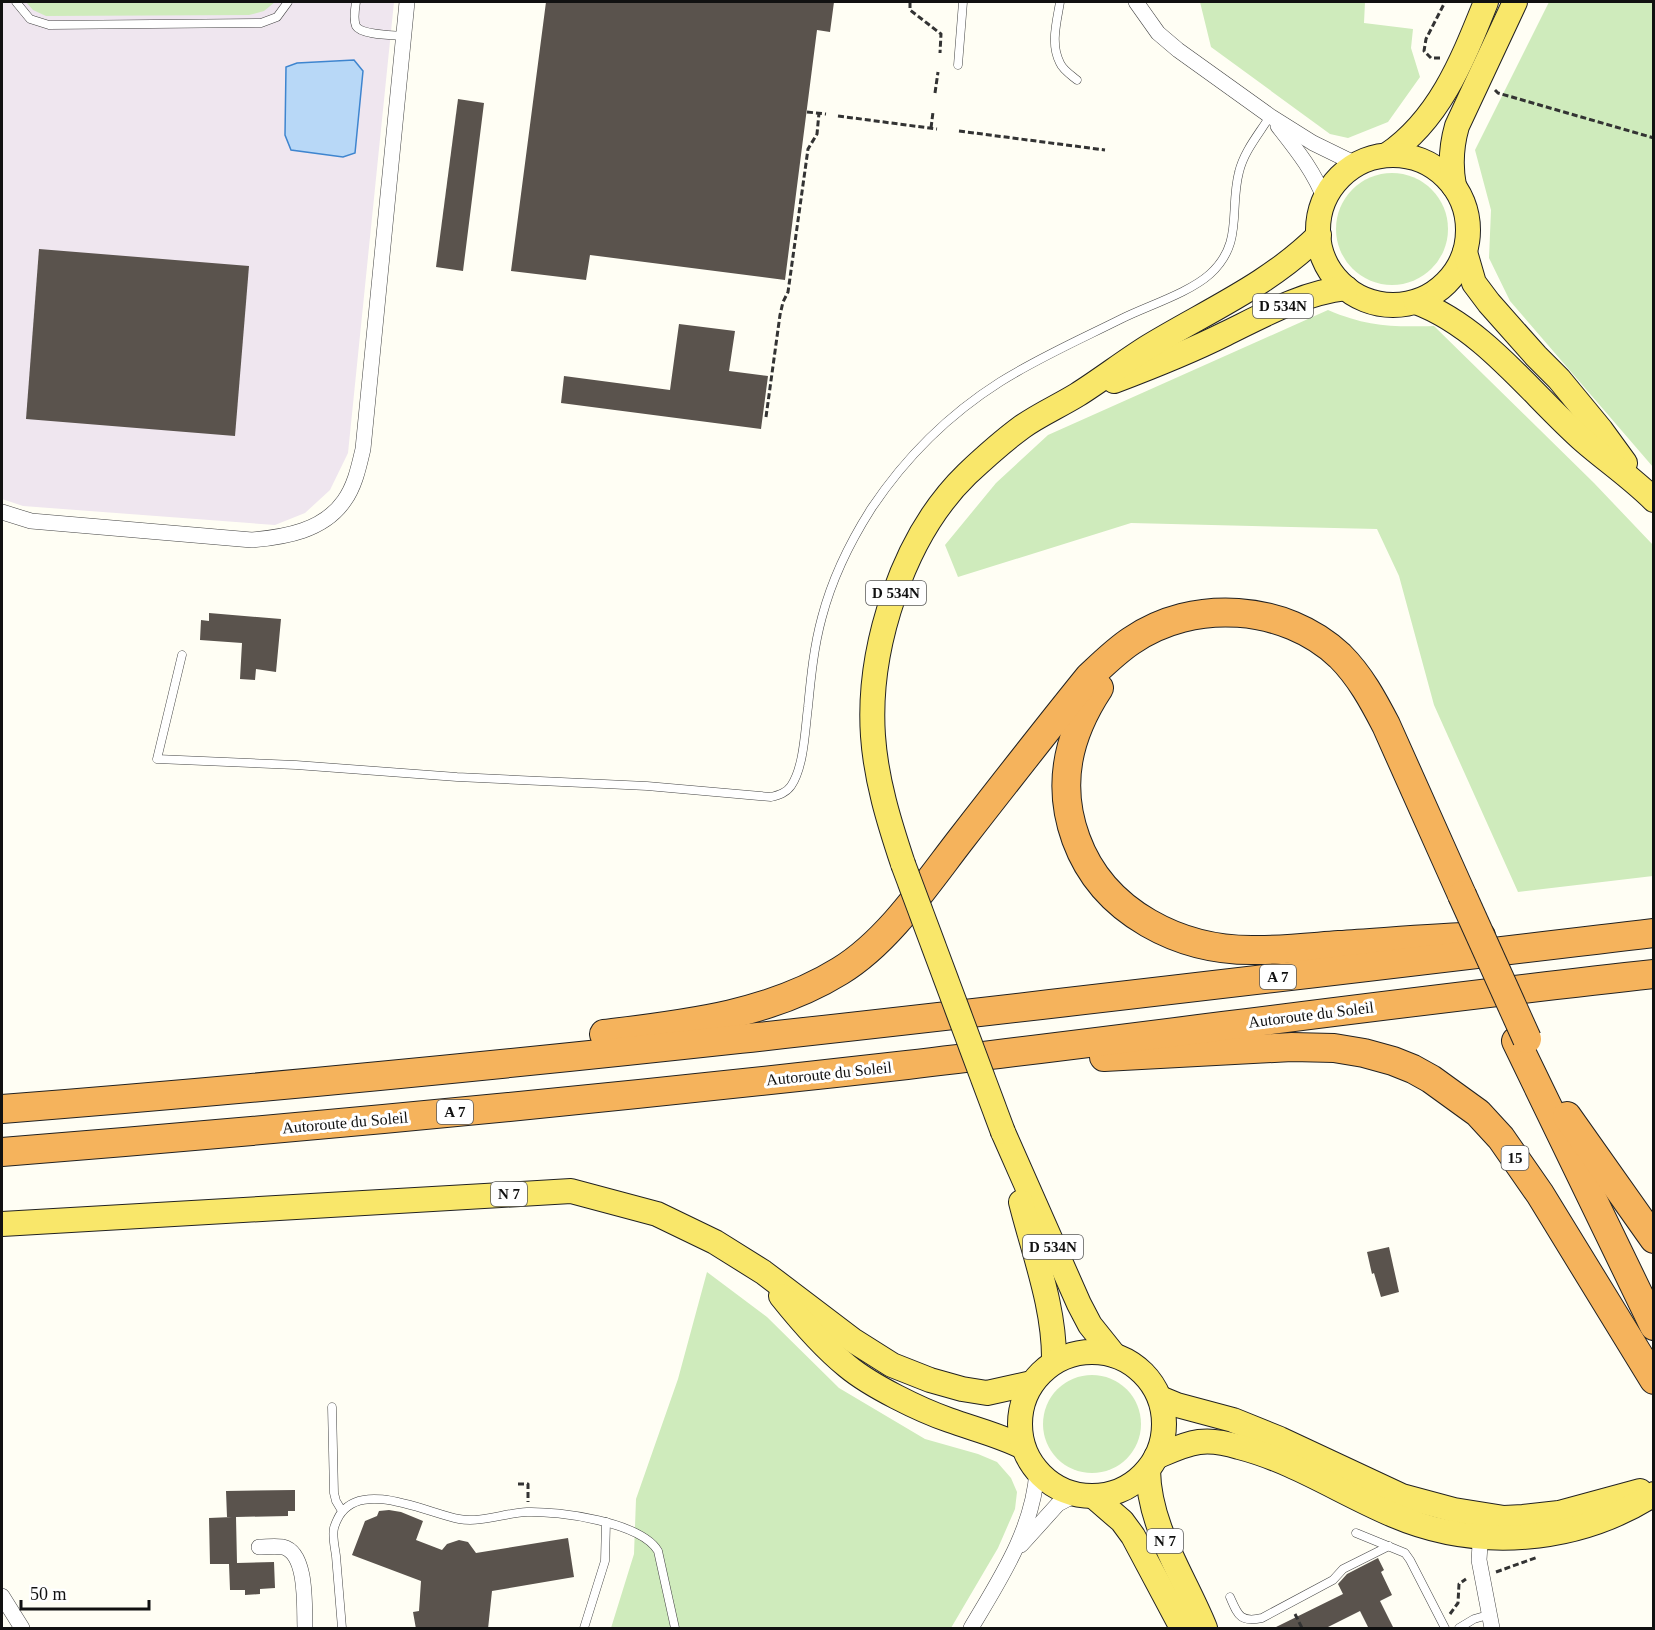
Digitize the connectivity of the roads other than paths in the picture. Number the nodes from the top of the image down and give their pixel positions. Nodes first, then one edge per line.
1 (16, 2) edge
2 (288, 2) edge
3 (356, 2) edge
4 (407, 2) edge
5 (963, 2) edge
6 (1060, 2) edge
7 (1136, 2) edge
8 (1144, 2) edge
9 (1486, 2) edge
10 (1515, 2) edge
11 (1148, 18) junction
12 (403, 36) junction
13 (958, 65) dead end
14 (1077, 80) dead end
15 (1270, 117) junction
16 (1387, 155) junction
17 (1356, 164) junction
18 (1454, 186) junction
19 (1324, 200) junction
20 (1318, 235) junction
21 (1465, 252) junction
22 (1346, 288) junction
23 (1416, 302) junction
24 (1078, 394) junction
25 (1648, 495) edge
26 (2, 512) edge
27 (182, 655) dead end
28 (1457, 896) junction
29 (1653, 932) edge
30 (1653, 974) edge
31 (1522, 1040) junction
32 (924, 1063) junction
33 (334, 1079) junction
34 (2, 1109) edge
35 (1003, 1132) junction
36 (2, 1152) edge
37 (2, 1224) edge
38 (1653, 1239) edge
39 (763, 1272) junction
40 (1653, 1326) edge
41 (1114, 1355) junction
42 (1054, 1362) junction
43 (1653, 1380) edge
44 (1032, 1383) junction
45 (1160, 1398) junction
46 (332, 1407) dead end
47 (1023, 1447) junction
48 (1152, 1464) junction
49 (1036, 1471) junction
50 (1653, 1487) edge
51 (1653, 1494) edge
52 (1084, 1496) junction
53 (342, 1511) junction
54 (606, 1522) junction
55 (1486, 1527) junction
56 (1356, 1533) dead end
57 (1389, 1546) junction
58 (259, 1547) dead end
59 (1015, 1552) junction
60 (2, 1596) edge
61 (1230, 1597) dead end
62 (1490, 1622) edge
63 (22, 1629) edge
64 (305, 1629) edge
65 (342, 1629) edge
66 (584, 1629) edge
67 (675, 1629) edge
68 (971, 1629) edge
69 (1182, 1629) edge
70 (1205, 1629) edge
71 (1445, 1629) edge
72 (1459, 1629) edge

1 - 2 lane
3 - 12 lane
4 - 12 street
5 - 13 lane
6 - 14 lane
7 - 11 street
8 - 11 street
9 - 16 main road
10 - 18 main road
11 - 15 street
12 - 26 street
15 - 17 street
15 - 19 street
15 - 27 lane
16 - 17 main road
16 - 18 main road
17 - 19 main road
18 - 21 main road
19 - 20 main road
20 - 22 main road
20 - 24 main road, D 534N
21 - 23 main road
21 - 25 main road
22 - 23 main road
22 - 24 main road, D 534N
23 - 25 main road
24 - 35 main road, D 534N, bridge
28 - 29 highway
28 - 31 highway, bridge
28 - 33 highway
29 - 33 highway, A 7
30 - 32 highway, Autoroute du Soleil / A 7
31 - 38 highway
31 - 40 highway
32 - 36 highway, Autoroute du Soleil / A 7
32 - 43 highway, 15
33 - 34 highway, A 7
35 - 41 main road, D 534N
35 - 42 main road, D 534N
37 - 39 main road, N 7
39 - 44 main road, N 7
39 - 47 main road, N 7
41 - 42 main road
41 - 45 main road
42 - 44 main road
44 - 47 main road
45 - 48 main road
45 - 55 main road
46 - 53 lane
47 - 49 main road
48 - 52 main road
48 - 55 main road
48 - 70 main road, N 7
49 - 52 main road
49 - 59 street
50 - 55 main road
51 - 55 main road
52 - 59 street
52 - 69 main road, N 7
53 - 54 lane
53 - 65 lane
54 - 66 lane
54 - 67 lane
55 - 62 street
56 - 57 lane
57 - 61 lane
57 - 71 lane
58 - 64 street
59 - 68 street
60 - 63 street
62 - 72 lane

